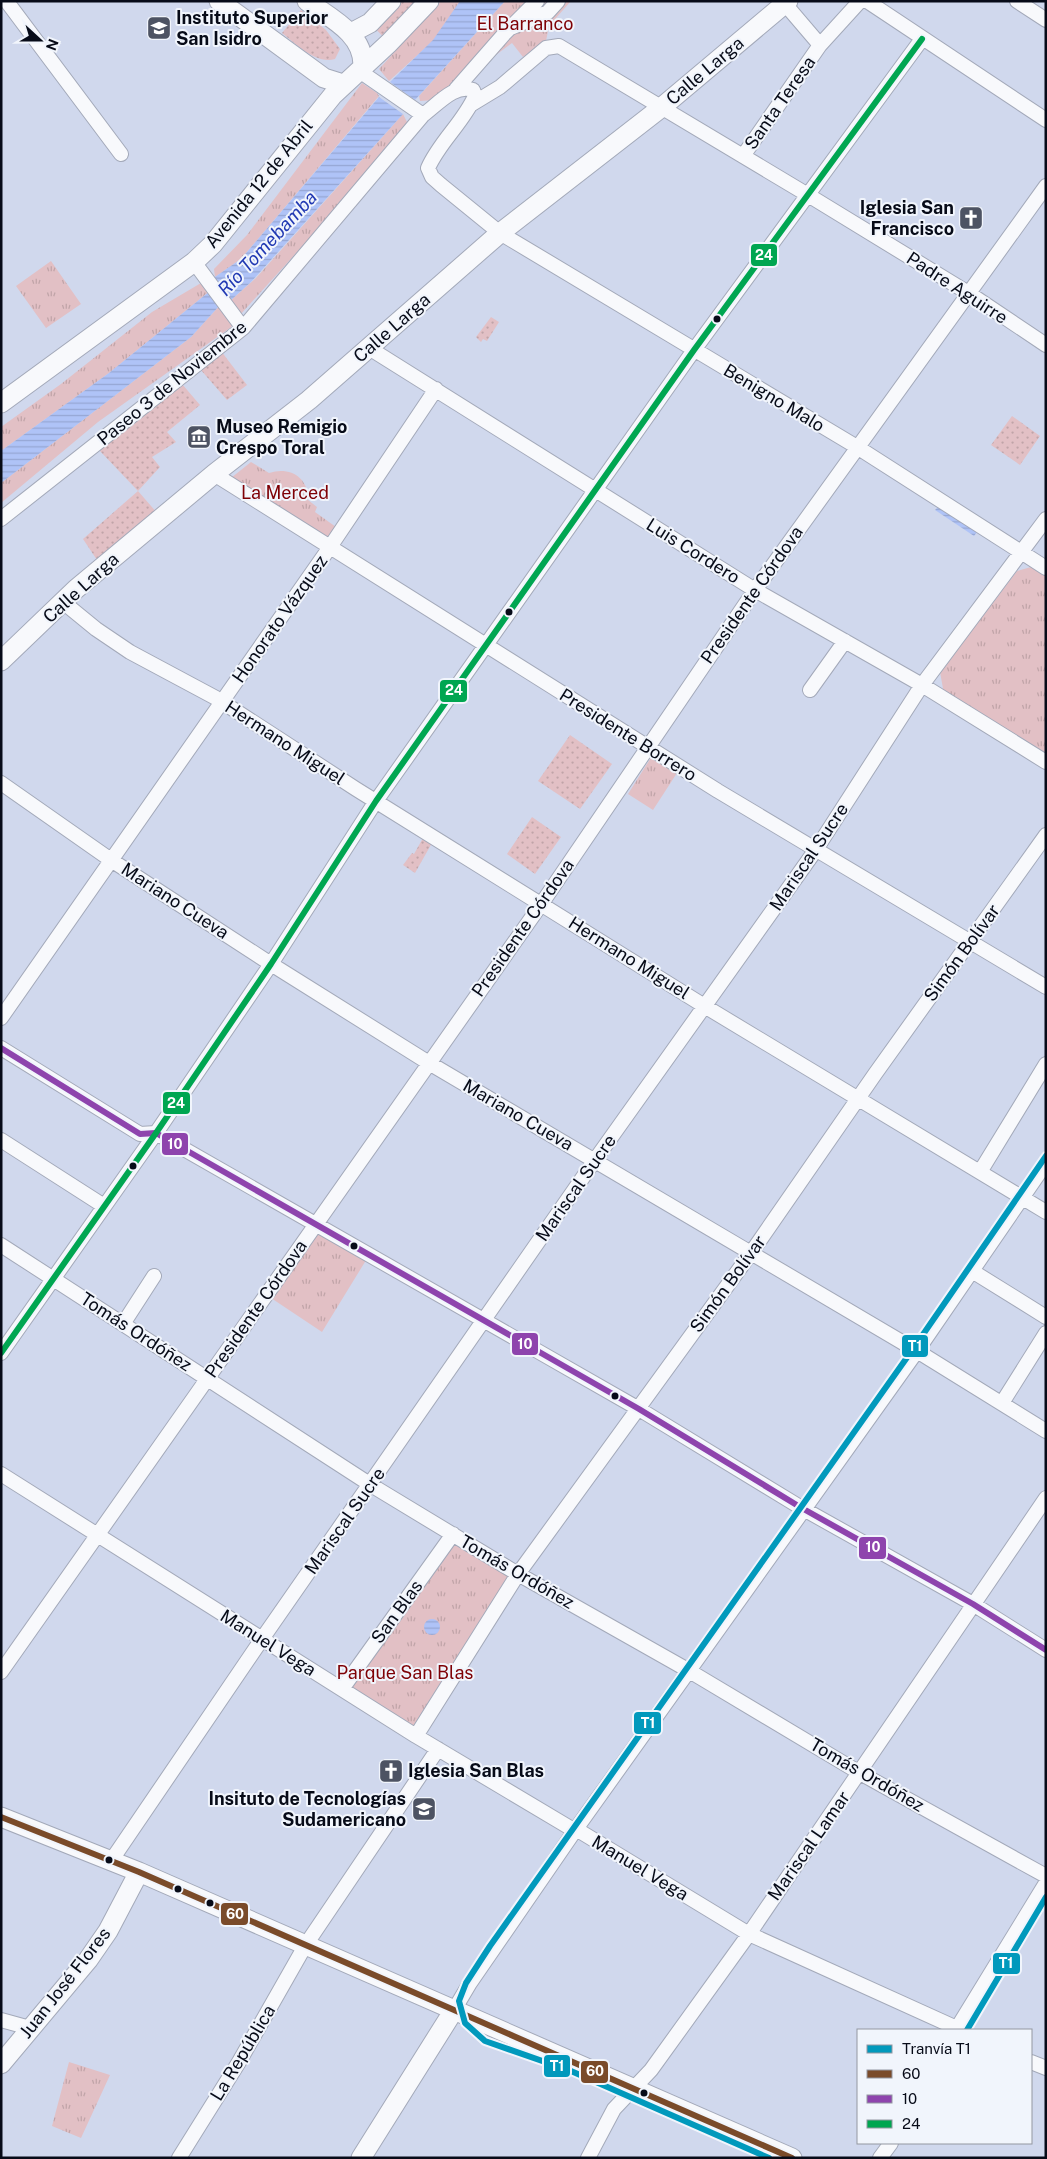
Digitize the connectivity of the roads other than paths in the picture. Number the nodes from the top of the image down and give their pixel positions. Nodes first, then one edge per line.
1 (219, 1) edge
2 (307, 1) edge
3 (391, 1) edge
4 (537, 1) edge
5 (558, 1) edge
6 (860, 1) edge
7 (867, 1) edge
8 (1017, 1) edge
9 (786, 3) edge
10 (6, 4) edge
11 (421, 4) edge
12 (1046, 20) edge
13 (508, 30) junction
14 (350, 33) junction
15 (922, 39) junction
16 (820, 44) junction
17 (364, 72) junction
18 (343, 84) junction
19 (456, 89) junction
20 (472, 104) junction
21 (662, 107) junction
22 (420, 113) junction
23 (1046, 120) edge
24 (121, 154) dead end
25 (743, 156) junction
26 (1046, 186) edge
27 (808, 195) junction
28 (500, 233) junction
29 (194, 262) junction
30 (970, 294) junction
31 (238, 322) junction
32 (1046, 345) edge
33 (369, 348) junction
34 (694, 350) junction
35 (436, 389) junction
36 (1, 403) edge
37 (857, 448) junction
38 (214, 474) junction
39 (596, 491) junction
40 (2, 517) edge
41 (1046, 519) edge
42 (330, 548) junction
43 (1020, 552) junction
44 (1046, 568) edge
45 (755, 590) junction
46 (64, 602) junction
47 (844, 641) junction
48 (485, 647) junction
49 (1, 661) edge
50 (922, 685) junction
51 (810, 690) dead end
52 (222, 702) junction
53 (648, 746) junction
54 (1046, 762) edge
55 (1, 783) edge
56 (376, 801) junction
57 (1046, 835) edge
58 (816, 851) junction
59 (111, 860) junction
60 (542, 903) junction
61 (971, 941) junction
62 (271, 964) junction
63 (1046, 987) edge
64 (706, 1007) junction
65 (1, 1018) edge
66 (1, 1048) edge
67 (429, 1063) junction
68 (1046, 1064) edge
69 (859, 1098) junction
70 (156, 1133) junction
71 (1, 1140) edge
72 (595, 1160) junction
73 (1046, 1163) edge
74 (980, 1172) junction
75 (1023, 1196) junction
76 (104, 1206) junction
77 (1046, 1212) edge
78 (316, 1224) junction
79 (1, 1245) edge
80 (751, 1253) junction
81 (972, 1271) junction
82 (154, 1276) dead end
83 (54, 1278) junction
84 (1046, 1317) edge
85 (484, 1320) junction
86 (123, 1324) junction
87 (1046, 1333) edge
88 (918, 1351) junction
89 (1, 1352) edge
90 (208, 1378) junction
91 (1002, 1403) junction
92 (639, 1409) junction
93 (1046, 1431) edge
94 (1, 1474) edge
95 (371, 1484) junction
96 (1046, 1498) edge
97 (804, 1509) junction
98 (453, 1534) junction
99 (98, 1535) junction
100 (518, 1574) junction
101 (973, 1604) junction
102 (262, 1639) junction
103 (1046, 1650) edge
104 (690, 1671) junction
105 (1, 1672) edge
106 (342, 1689) junction
107 (416, 1736) junction
108 (438, 1749) junction
109 (860, 1773) junction
110 (1, 1818) edge
111 (576, 1829) junction
112 (111, 1861) junction
113 (139, 1872) junction
114 (1046, 1876) edge
115 (1046, 1883) edge
116 (749, 1934) junction
117 (305, 1946) junction
118 (454, 2010) junction
119 (1, 2020) edge
120 (30, 2028) junction
121 (958, 2029) edge
122 (1032, 2062) edge
123 (1, 2064) edge
124 (1046, 2068) edge
125 (632, 2089) junction
126 (890, 2144) edge
127 (179, 2158) edge
128 (361, 2158) edge
129 (588, 2158) edge
130 (792, 2158) edge
131 (880, 2158) edge

1 - 18 street
2 - 14 street
3 - 14 street
4 - 13 street
5 - 13 street
6 - 16 street
7 - 15 street
8 - 12 street
9 - 16 street, Santa Teresa
9 - 21 street, Calle Larga
10 - 24 street
11 - 17 street, Avenida 12 de Abril
13 - 19 street
14 - 17 street
15 - 23 street
15 - 27 street
16 - 25 street, Santa Teresa
17 - 18 street, Avenida 12 de Abril
17 - 22 street
18 - 29 street, Avenida 12 de Abril
19 - 20 street
19 - 22 street, Paseo 3 de Noviembre
20 - 21 street, Padre Aguirre
20 - 28 street, Benigno Malo
21 - 25 street, Padre Aguirre
21 - 28 street, Calle Larga
22 - 31 street, Paseo 3 de Noviembre
25 - 27 street, Padre Aguirre
26 - 30 street, Presidente Córdova
27 - 30 street, Padre Aguirre
27 - 34 street
28 - 33 street, Calle Larga
28 - 34 street, Benigno Malo
29 - 31 street
29 - 36 street, Avenida 12 de Abril
30 - 32 street, Padre Aguirre
30 - 37 street, Presidente Córdova
31 - 40 street, Paseo 3 de Noviembre
33 - 35 street, Luis Cordero
33 - 38 street, Calle Larga
34 - 37 street, Benigno Malo
34 - 39 street
35 - 39 street, Luis Cordero
35 - 42 street, Honorato Vázquez
37 - 43 street, Benigno Malo
37 - 45 street, Presidente Córdova
38 - 42 street, Presidente Borrero
38 - 46 street, Calle Larga
39 - 45 street, Luis Cordero
39 - 48 street
41 - 43 street, Mariscal Sucre
42 - 48 street, Presidente Borrero
42 - 52 street, Honorato Vázquez
43 - 44 street, Benigno Malo
43 - 50 street, Mariscal Sucre
45 - 47 street, Luis Cordero
45 - 53 street, Presidente Córdova
46 - 49 street, Calle Larga
46 - 52 street, Hermano Miguel
47 - 50 street, Luis Cordero
47 - 51 street
48 - 53 street, Presidente Borrero
48 - 56 street
50 - 54 street, Luis Cordero
50 - 58 street, Mariscal Sucre
52 - 56 street, Hermano Miguel
52 - 59 street, Honorato Vázquez
53 - 58 street, Presidente Borrero
53 - 60 street, Presidente Córdova
55 - 59 street, Mariano Cueva
56 - 60 street, Hermano Miguel
56 - 62 street
57 - 61 street, Simón Bolívar
58 - 61 street, Presidente Borrero
58 - 64 street, Mariscal Sucre
59 - 62 street, Mariano Cueva
59 - 65 street, Honorato Vázquez
60 - 64 street, Hermano Miguel
60 - 67 street, Presidente Córdova
61 - 63 street, Presidente Borrero
61 - 69 street, Simón Bolívar
62 - 67 street, Mariano Cueva
62 - 70 street
64 - 69 street, Hermano Miguel
64 - 72 street, Mariscal Sucre
66 - 70 street
67 - 72 street, Mariano Cueva
67 - 78 street, Presidente Córdova
68 - 74 street
69 - 74 street, Hermano Miguel
69 - 80 street, Simón Bolívar
70 - 76 street
70 - 78 street
71 - 76 street
72 - 80 street, Mariano Cueva
72 - 85 street, Mariscal Sucre
73 - 75 street
74 - 75 street, Hermano Miguel
75 - 77 street, Hermano Miguel
75 - 81 street
76 - 83 street
78 - 85 street
78 - 90 street, Presidente Córdova
79 - 83 street, Tomás Ordóñez
80 - 88 street, Mariano Cueva
80 - 92 street, Simón Bolívar
81 - 84 street
81 - 88 street
82 - 86 street
83 - 86 street, Tomás Ordóñez
83 - 89 street
85 - 92 street
85 - 95 street, Mariscal Sucre
86 - 90 street, Tomás Ordóñez
87 - 91 street
88 - 91 street, Mariano Cueva
88 - 97 street
90 - 95 street, Tomás Ordóñez
90 - 99 street, Presidente Córdova
91 - 93 street, Mariano Cueva
92 - 97 street
92 - 100 street, Simón Bolívar
94 - 99 street, Manuel Vega
95 - 98 street, Tomás Ordóñez
95 - 102 street, Mariscal Sucre
96 - 101 street, Mariscal Lamar
97 - 101 street
97 - 104 street
98 - 100 street, Tomás Ordóñez
98 - 106 street, San Blas
99 - 102 street, Manuel Vega
99 - 105 street, Presidente Córdova
100 - 104 street, Tomás Ordóñez
100 - 107 street, Simón Bolívar
101 - 103 street
101 - 109 street, Mariscal Lamar
102 - 106 street, Manuel Vega
102 - 112 street, Mariscal Sucre
104 - 109 street, Tomás Ordóñez
104 - 111 street
106 - 107 street, Manuel Vega
107 - 108 street, Manuel Vega
108 - 111 street, Manuel Vega
108 - 117 street
109 - 114 street, Tomás Ordóñez
109 - 116 street, Mariscal Lamar
110 - 112 street
111 - 116 street, Manuel Vega
111 - 118 street
112 - 113 street
113 - 117 street
113 - 120 street, Juan José Flores
115 - 121 street
116 - 121 street, Manuel Vega
116 - 125 street, Mariscal Lamar
117 - 118 street
117 - 127 street, La República
118 - 125 street
118 - 128 street
119 - 120 street
120 - 123 street, Juan José Flores
122 - 124 street
125 - 129 street, Mariscal Lamar
125 - 130 street
126 - 131 street

